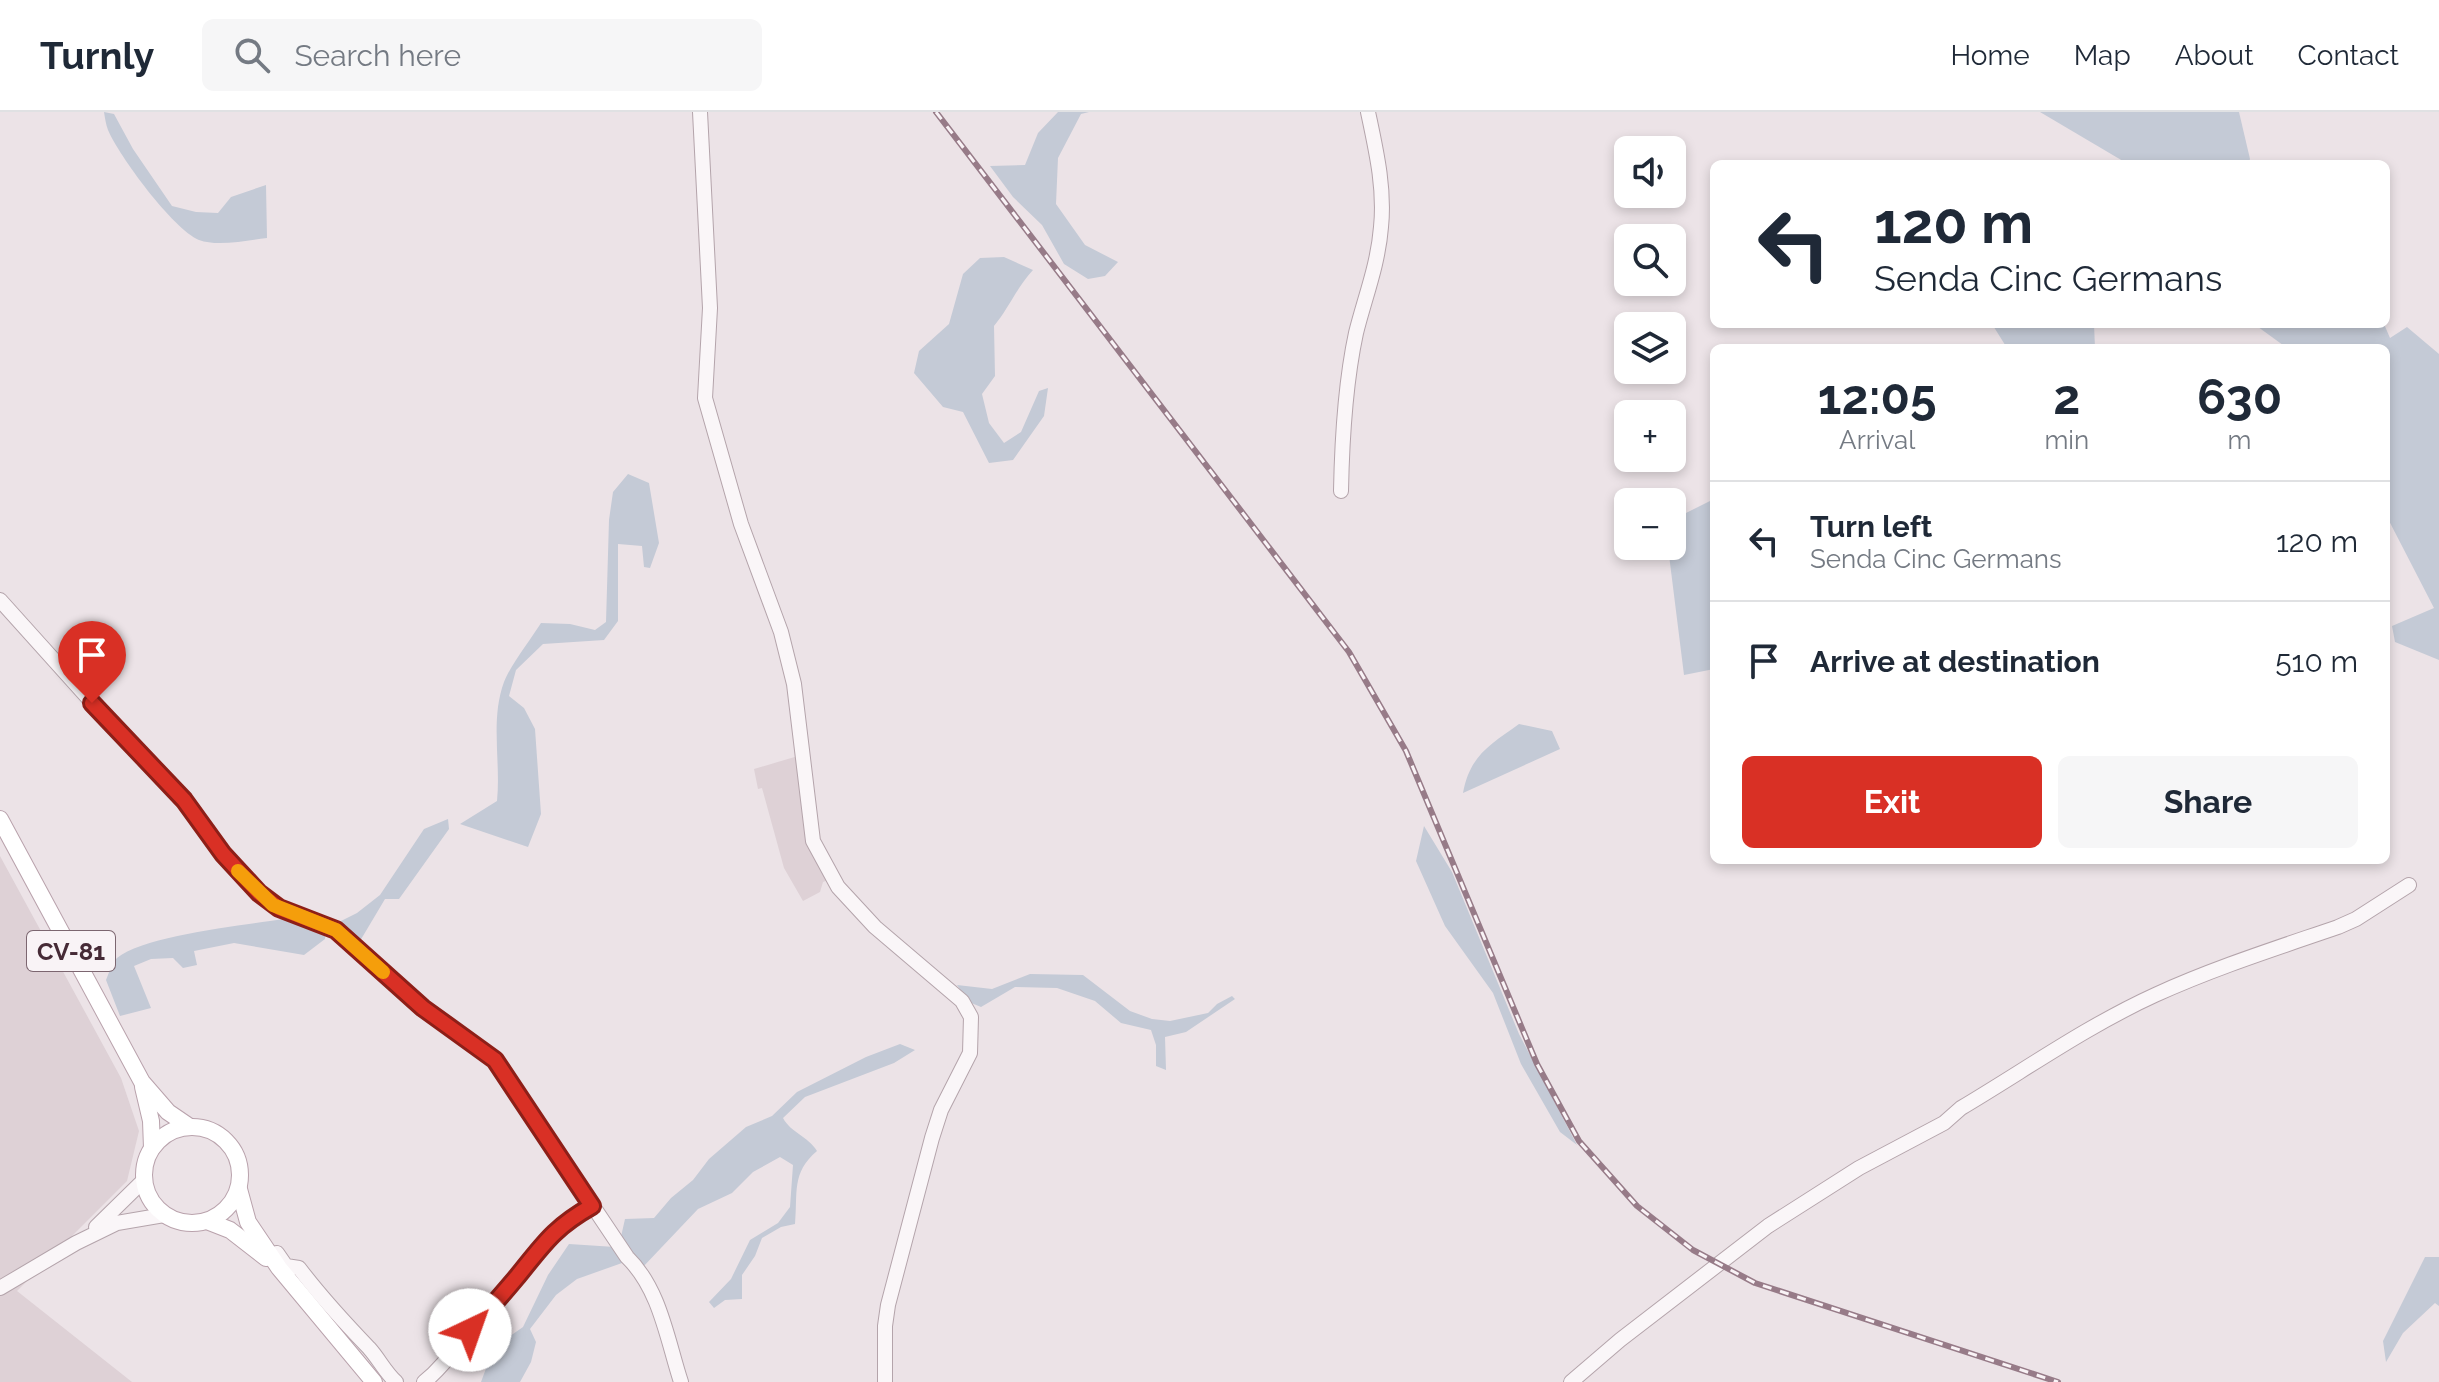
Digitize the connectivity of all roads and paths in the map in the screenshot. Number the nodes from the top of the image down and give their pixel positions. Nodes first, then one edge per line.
1 (700, 112) edge
2 (1368, 112) edge
3 (1341, 491) dead end
4 (0, 600) edge
5 (0, 819) edge
6 (2409, 885) dead end
7 (142, 1082) junction
8 (190, 1127) junction
9 (152, 1148) junction
10 (144, 1180) junction
11 (239, 1189) junction
12 (592, 1206) junction
13 (164, 1215) junction
14 (207, 1221) junction
15 (248, 1222) junction
16 (76, 1243) junction
17 (279, 1268) junction
18 (0, 1288) edge
19 (374, 1382) edge
20 (396, 1382) edge
21 (424, 1382) edge
22 (681, 1382) edge
23 (885, 1382) edge
24 (1571, 1382) edge

1 - 23 street
2 - 3 street
4 - 12 street
5 - 7 main road, CV-81
6 - 24 street
7 - 8 main road, CV-81
7 - 9 main road, CV-81
8 - 9 main road
8 - 11 main road, CV-81
9 - 10 main road, CV-81
10 - 13 main road
10 - 16 street
11 - 14 main road
11 - 15 main road, CV-81
12 - 21 street
12 - 22 street
13 - 14 main road, CV-81
13 - 16 street
14 - 17 main road, CV-81
15 - 17 main road, CV-81
15 - 20 street
16 - 18 street
17 - 19 main road, CV-81

